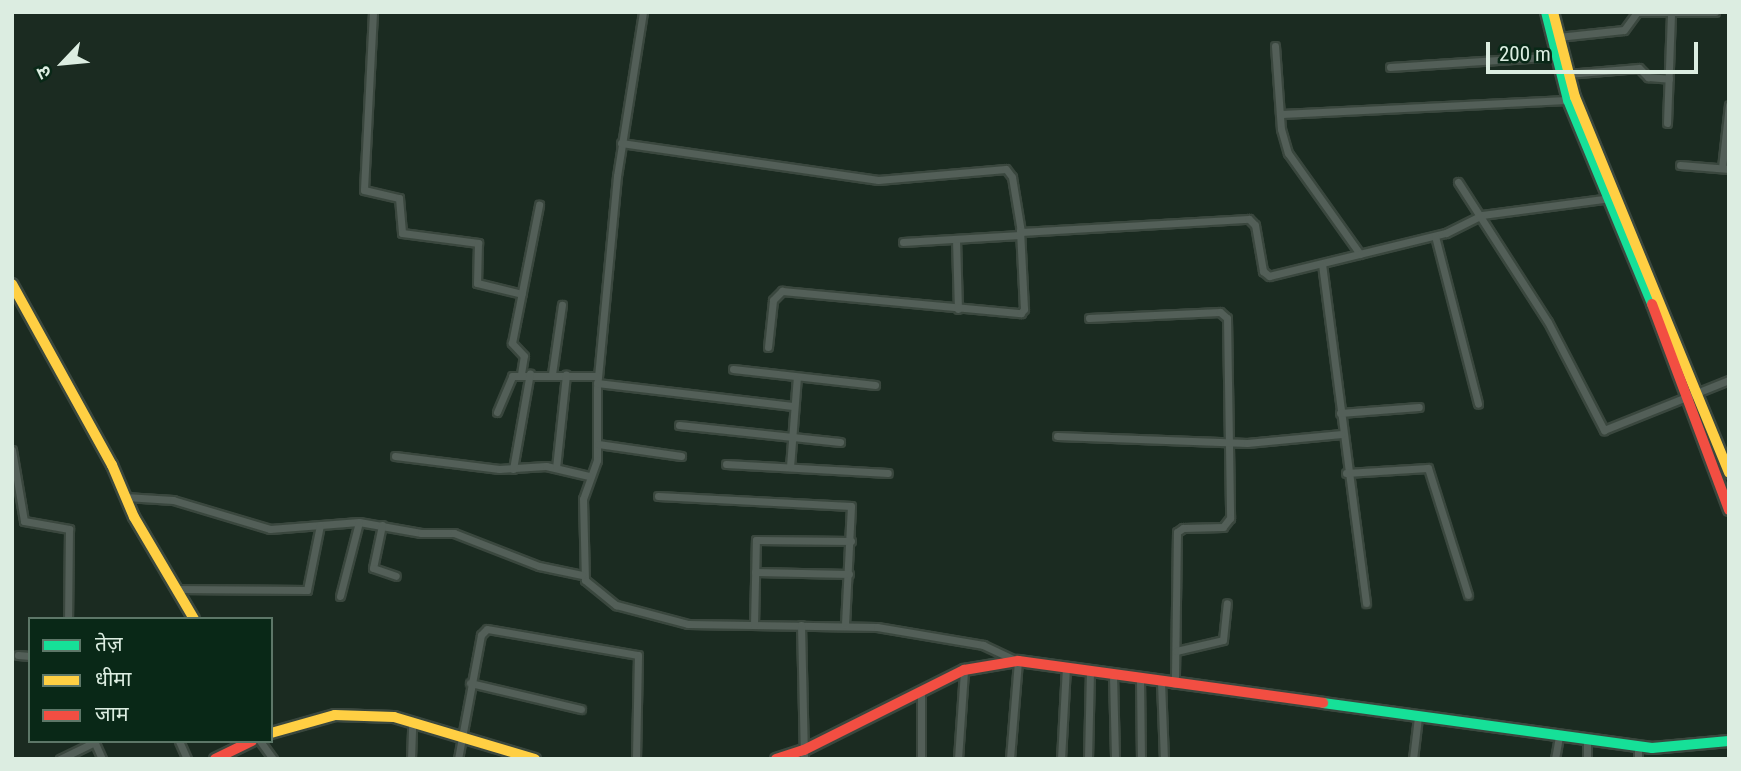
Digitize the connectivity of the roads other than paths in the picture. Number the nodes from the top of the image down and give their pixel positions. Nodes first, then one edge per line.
1 (373, 12) edge
2 (642, 12) edge
3 (1546, 12) edge
4 (1553, 12) edge
5 (1715, 12) edge
6 (1671, 13) edge
7 (1558, 37) junction
8 (1275, 46) dead end
9 (1557, 57) junction
10 (1390, 67) dead end
11 (1567, 74) junction
12 (1669, 79) junction
13 (1568, 100) junction
14 (1729, 105) edge
15 (1280, 114) junction
16 (1667, 123) dead end
17 (621, 142) junction
18 (1680, 165) dead end
19 (1726, 169) edge
20 (1458, 182) dead end
21 (1615, 198) junction
22 (539, 205) dead end
23 (1482, 215) junction
24 (1020, 233) junction
25 (1435, 236) junction
26 (956, 239) junction
27 (903, 242) dead end
28 (1360, 254) junction
29 (1322, 264) junction
30 (12, 284) edge
31 (522, 294) junction
32 (562, 305) dead end
33 (958, 309) junction
34 (1090, 318) dead end
35 (768, 347) dead end
36 (733, 369) dead end
37 (530, 373) junction
38 (521, 374) junction
39 (552, 374) junction
40 (566, 375) junction
41 (797, 377) junction
42 (598, 380) junction
43 (1729, 380) edge
44 (875, 385) dead end
45 (1694, 395) junction
46 (1478, 404) dead end
47 (793, 407) junction
48 (1419, 407) dead end
49 (496, 412) dead end
50 (1340, 413) junction
51 (679, 425) dead end
52 (1342, 434) junction
53 (1057, 436) dead end
54 (791, 437) junction
55 (840, 442) dead end
56 (1228, 443) junction
57 (598, 444) junction
58 (12, 450) edge
59 (1725, 451) edge
60 (395, 456) dead end
61 (681, 456) dead end
62 (726, 464) dead end
63 (790, 467) junction
64 (556, 468) junction
65 (513, 469) junction
66 (1346, 472) junction
67 (888, 473) dead end
68 (1729, 473) edge
69 (589, 476) junction
70 (658, 496) dead end
71 (125, 497) junction
72 (1729, 510) edge
73 (359, 522) junction
74 (320, 525) junction
75 (382, 525) junction
76 (851, 541) junction
77 (755, 572) junction
78 (849, 574) junction
79 (582, 575) junction
80 (396, 576) dead end
81 (176, 589) junction
82 (1468, 595) dead end
83 (340, 596) dead end
84 (1227, 603) dead end
85 (1366, 603) dead end
86 (68, 617) edge
87 (193, 617) edge
88 (754, 625) junction
89 (801, 625) junction
90 (845, 625) junction
91 (1176, 651) junction
92 (18, 655) dead end
93 (28, 656) edge
94 (1018, 661) junction
95 (1066, 668) junction
96 (964, 670) junction
97 (1090, 672) junction
98 (1113, 675) junction
99 (1140, 680) junction
100 (470, 682) junction
101 (1161, 682) junction
102 (1175, 684) junction
103 (921, 690) junction
104 (581, 709) dead end
105 (1418, 717) junction
106 (412, 721) junction
107 (273, 732) edge
108 (459, 734) junction
109 (1559, 736) junction
110 (1587, 739) junction
111 (1729, 741) edge
112 (92, 743) edge
113 (95, 743) edge
114 (180, 743) edge
115 (248, 743) edge
116 (261, 743) edge
117 (1638, 746) junction
118 (499, 754) edge
119 (804, 754) edge
120 (523, 757) edge
121 (60, 759) edge
122 (103, 759) edge
123 (187, 759) edge
124 (215, 759) edge
125 (272, 759) edge
126 (411, 759) edge
127 (457, 759) edge
128 (535, 759) edge
129 (636, 759) edge
130 (776, 759) edge
131 (921, 759) edge
132 (958, 759) edge
133 (1010, 759) edge
134 (1061, 759) edge
135 (1088, 759) edge
136 (1115, 759) edge
137 (1141, 759) edge
138 (1164, 759) edge
139 (1413, 759) edge
140 (1555, 759) edge
141 (1587, 759) edge
142 (1638, 759) edge

1 - 31 street
2 - 17 street
3 - 9 street
4 - 7 street
5 - 6 street
6 - 7 street
6 - 12 street
7 - 9 street
8 - 15 street
9 - 10 street
9 - 11 street
9 - 13 street
11 - 12 street
11 - 21 street
12 - 16 street
13 - 15 street
13 - 21 street
14 - 19 street
15 - 28 street
17 - 24 street
17 - 42 street
18 - 19 street
20 - 23 street
21 - 23 street
21 - 45 street
22 - 31 street
23 - 25 street
23 - 45 street
24 - 26 street
24 - 29 street
24 - 33 street
25 - 28 street
25 - 46 street
26 - 27 street
26 - 33 street
28 - 29 street
29 - 50 street
30 - 71 street
31 - 38 street
32 - 39 street
33 - 35 street
34 - 56 street
36 - 41 street
37 - 38 street
37 - 39 street
37 - 65 street
38 - 49 street
39 - 40 street
40 - 42 street
40 - 64 street
41 - 44 street
41 - 47 street
42 - 47 street
42 - 57 street
43 - 45 street
45 - 59 street
45 - 72 street
47 - 54 street
48 - 50 street
50 - 52 street
51 - 54 street
52 - 56 street
52 - 66 street
53 - 56 street
54 - 55 street
54 - 63 street
56 - 91 street
57 - 61 street
57 - 69 street
58 - 86 street
59 - 68 street
60 - 65 street
62 - 63 street
63 - 67 street
64 - 65 street
64 - 69 street
66 - 82 street
66 - 85 street
69 - 79 street
70 - 76 street
71 - 74 street
71 - 81 street
73 - 74 street
73 - 75 street
73 - 83 street
74 - 81 street
75 - 79 street
75 - 80 street
76 - 77 street
76 - 78 street
77 - 78 street
77 - 88 street
78 - 90 street
79 - 88 street
81 - 87 street
84 - 91 street
88 - 89 street
89 - 90 street
89 - 119 street
90 - 94 street
91 - 102 street
92 - 93 street
94 - 95 street
94 - 96 street
94 - 133 street
95 - 97 street
95 - 134 street
96 - 103 street
96 - 132 street
97 - 98 street
97 - 135 street
98 - 99 street
98 - 136 street
99 - 101 street
99 - 137 street
100 - 104 street
100 - 108 street
100 - 129 street
101 - 102 street
101 - 138 street
102 - 105 street
103 - 119 street
103 - 131 street
105 - 109 street
105 - 139 street
106 - 107 street
106 - 108 street
106 - 126 street
108 - 118 street
108 - 127 street
109 - 110 street
109 - 140 street
110 - 117 street
110 - 141 street
111 - 117 street
112 - 121 street
113 - 122 street
114 - 123 street
115 - 124 street
116 - 125 street
117 - 142 street
118 - 120 street
119 - 130 street
120 - 128 street

